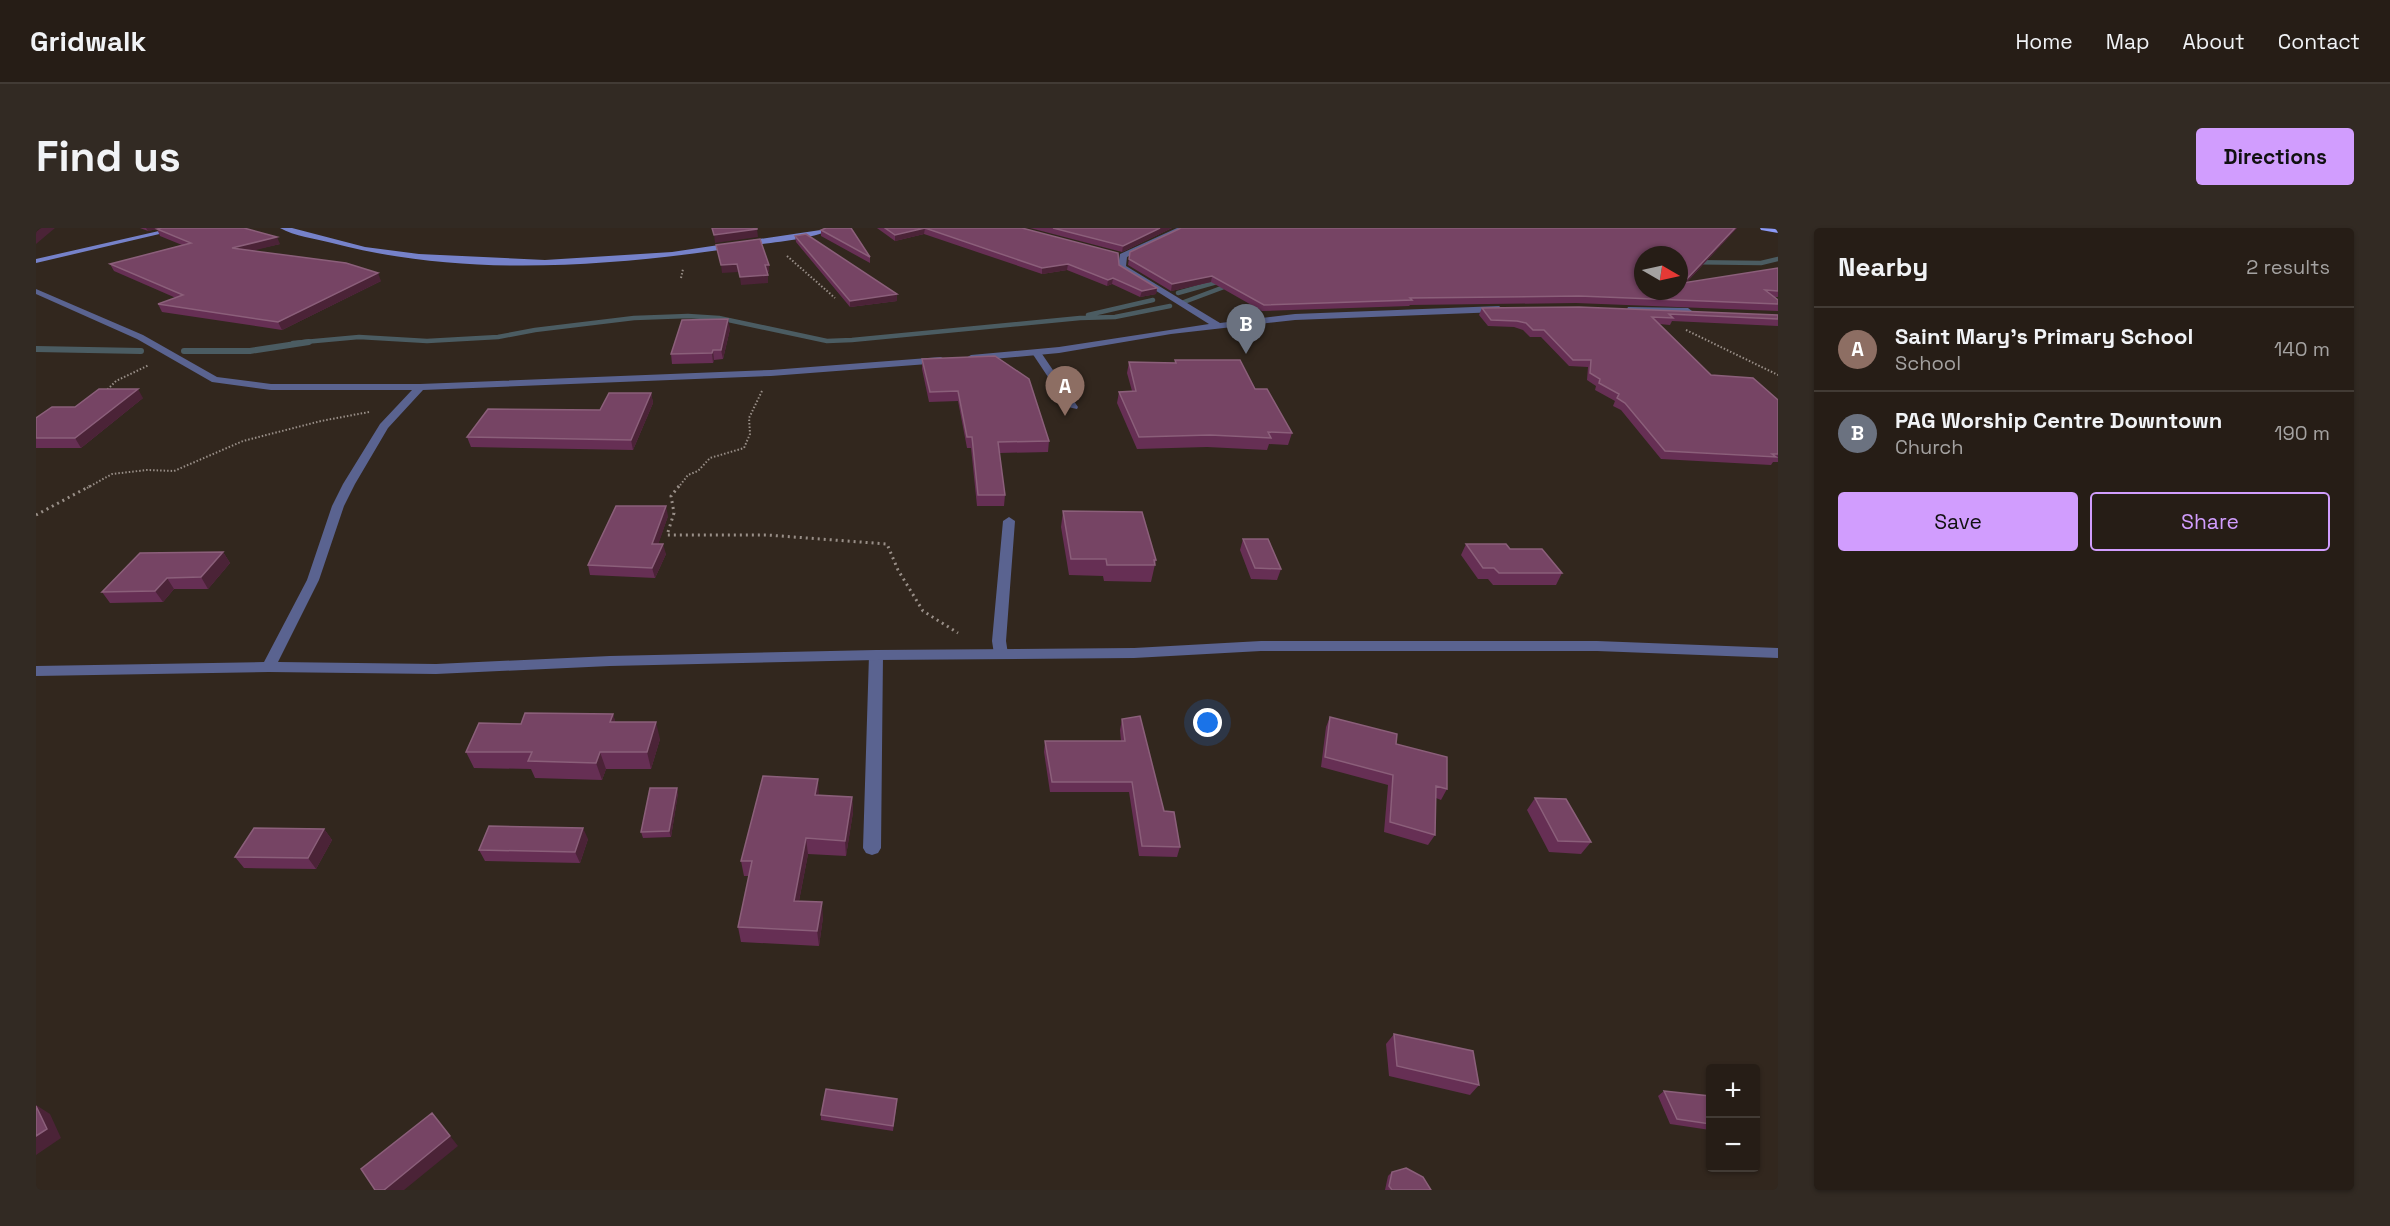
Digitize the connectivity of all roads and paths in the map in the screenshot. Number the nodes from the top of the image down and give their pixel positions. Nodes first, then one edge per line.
1 (181, 228) edge
2 (284, 228) edge
3 (830, 228) edge
4 (1183, 228) edge
5 (1764, 228) edge
6 (1778, 231) edge
7 (771, 241) junction
8 (36, 261) edge
9 (36, 291) edge
10 (835, 298) edge
11 (1506, 309) edge
12 (1623, 309) edge
13 (1659, 310) junction
14 (1704, 312) edge
15 (1217, 325) junction
16 (1037, 353) junction
17 (170, 356) junction
18 (958, 359) edge
19 (946, 360) edge
20 (771, 373) junction
21 (1778, 375) edge
22 (420, 387) junction
23 (102, 394) edge
24 (1073, 407) dead end
25 (400, 408) junction
26 (36, 515) edge
27 (1009, 521) dead end
28 (1000, 648) junction
29 (876, 654) junction
30 (1776, 654) edge
31 (269, 667) junction
32 (36, 671) edge
33 (872, 848) dead end

1 - 8 street
2 - 7 street
3 - 7 street
4 - 15 street
5 - 6 main road
7 - 10 path
9 - 17 street
11 - 15 street
12 - 13 street
13 - 14 street
13 - 21 path
15 - 16 street
16 - 18 street
16 - 24 street
17 - 22 street
17 - 23 path
19 - 20 street
20 - 22 street
20 - 28 path
22 - 25 street
25 - 26 path
25 - 31 street
27 - 28 street
28 - 29 street
28 - 30 street
29 - 31 street
29 - 33 street
31 - 32 street

